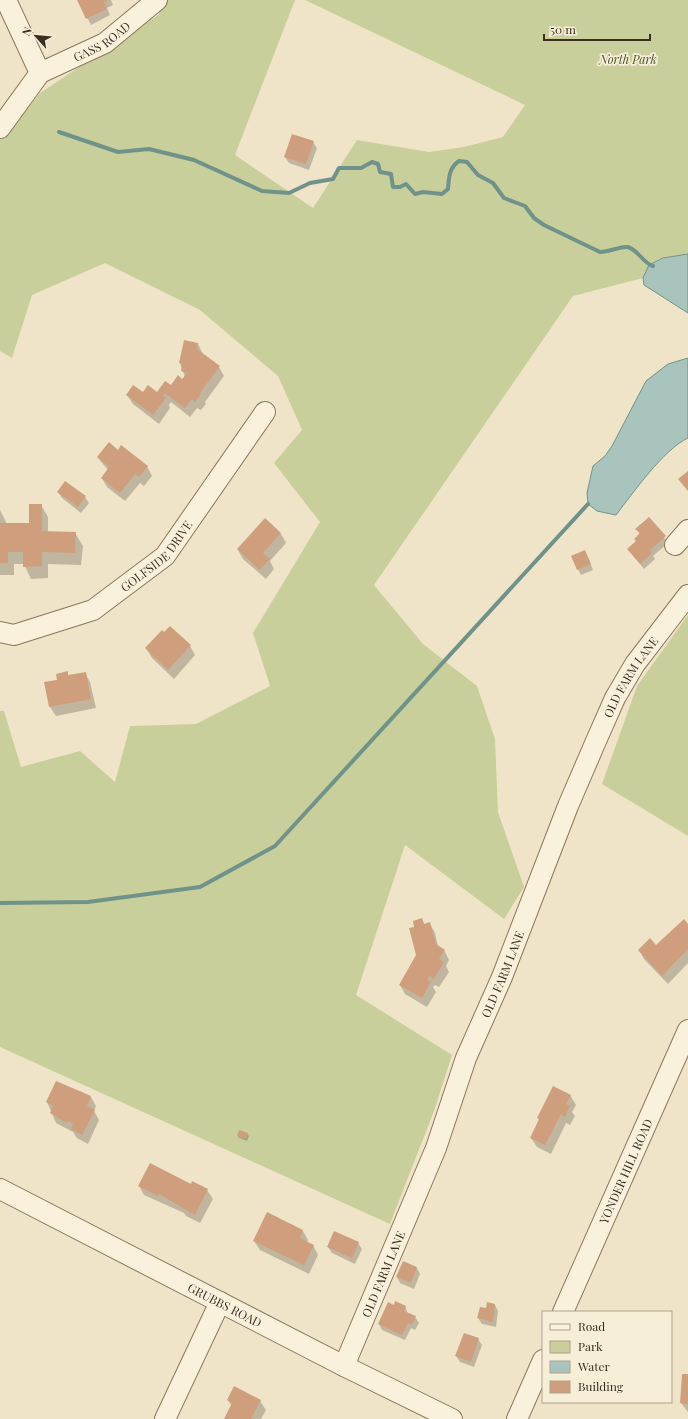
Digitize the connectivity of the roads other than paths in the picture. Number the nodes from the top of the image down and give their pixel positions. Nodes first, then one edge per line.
1 (6, 0) edge
2 (157, 0) edge
3 (40, 73) junction
4 (0, 128) edge
5 (265, 412) dead end
6 (688, 530) edge
7 (674, 545) dead end
8 (688, 595) edge
9 (0, 632) edge
10 (688, 1030) edge
11 (0, 1189) edge
12 (220, 1302) junction
13 (563, 1311) edge
14 (542, 1362) edge
15 (344, 1366) junction
16 (165, 1419) edge
17 (452, 1419) edge
18 (518, 1419) edge

1 - 3 street
2 - 3 street, GASS ROAD
3 - 4 street, GASS ROAD
5 - 9 street, GOLFSIDE DRIVE
6 - 7 street
8 - 15 street, OLD FARM LANE
10 - 13 street, YONDER HILL ROAD
11 - 12 street, GRUBBS ROAD
12 - 15 street, GRUBBS ROAD
12 - 16 street
14 - 18 street
15 - 17 street, GRUBBS ROAD

